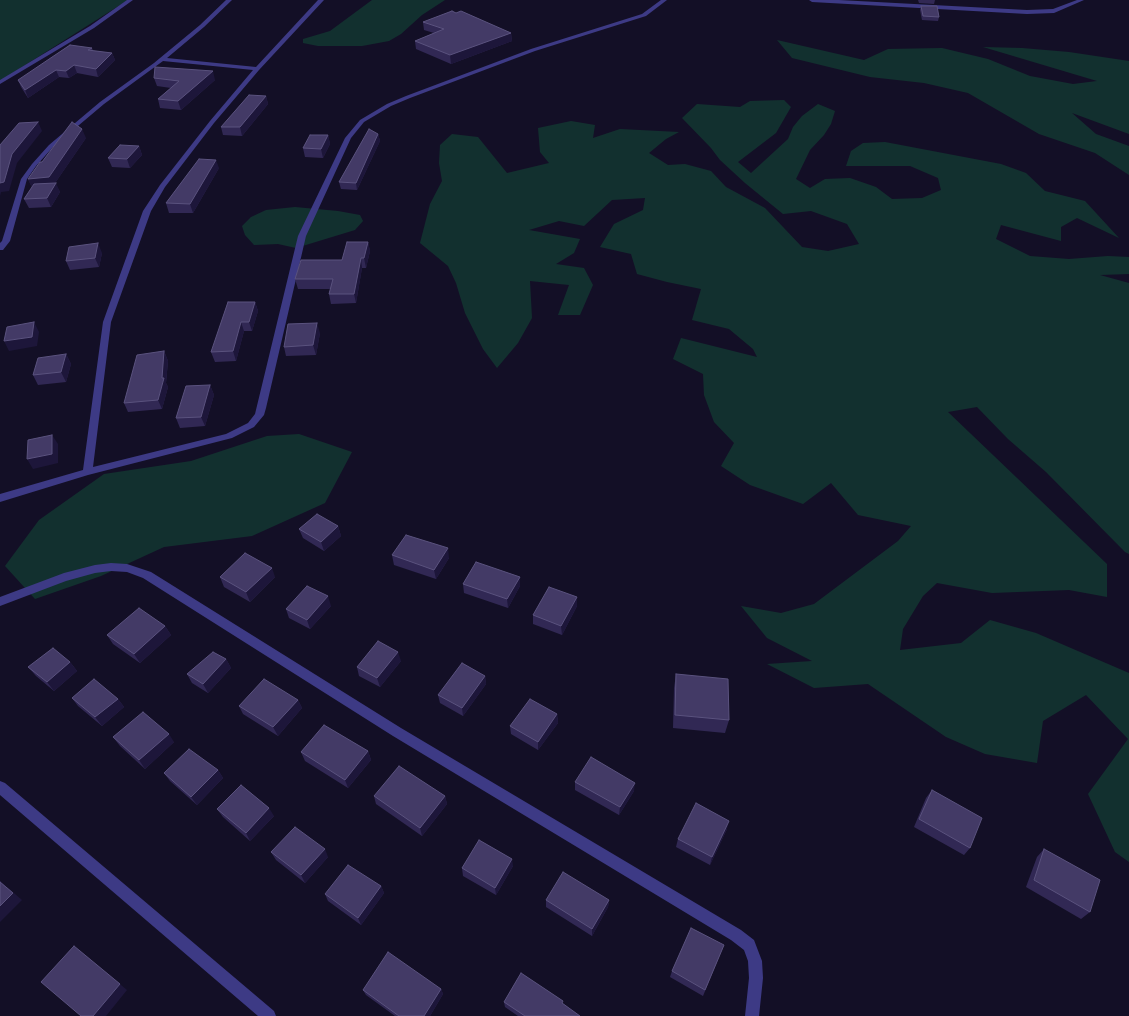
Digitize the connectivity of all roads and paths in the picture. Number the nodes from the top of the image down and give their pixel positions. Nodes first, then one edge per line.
1 (130, 0) edge
2 (229, 0) edge
3 (321, 0) edge
4 (664, 0) edge
5 (812, 0) edge
6 (1081, 0) edge
7 (162, 59) junction
8 (257, 69) junction
9 (0, 82) edge
10 (0, 248) edge
11 (88, 472) junction
12 (0, 498) edge
13 (0, 602) edge
14 (0, 787) edge
15 (270, 1016) edge
16 (752, 1016) edge

1 - 9 street
2 - 7 street
3 - 8 street
4 - 11 street
5 - 6 street
7 - 8 street
7 - 10 street
8 - 11 street
11 - 12 street
13 - 16 street
14 - 15 street

